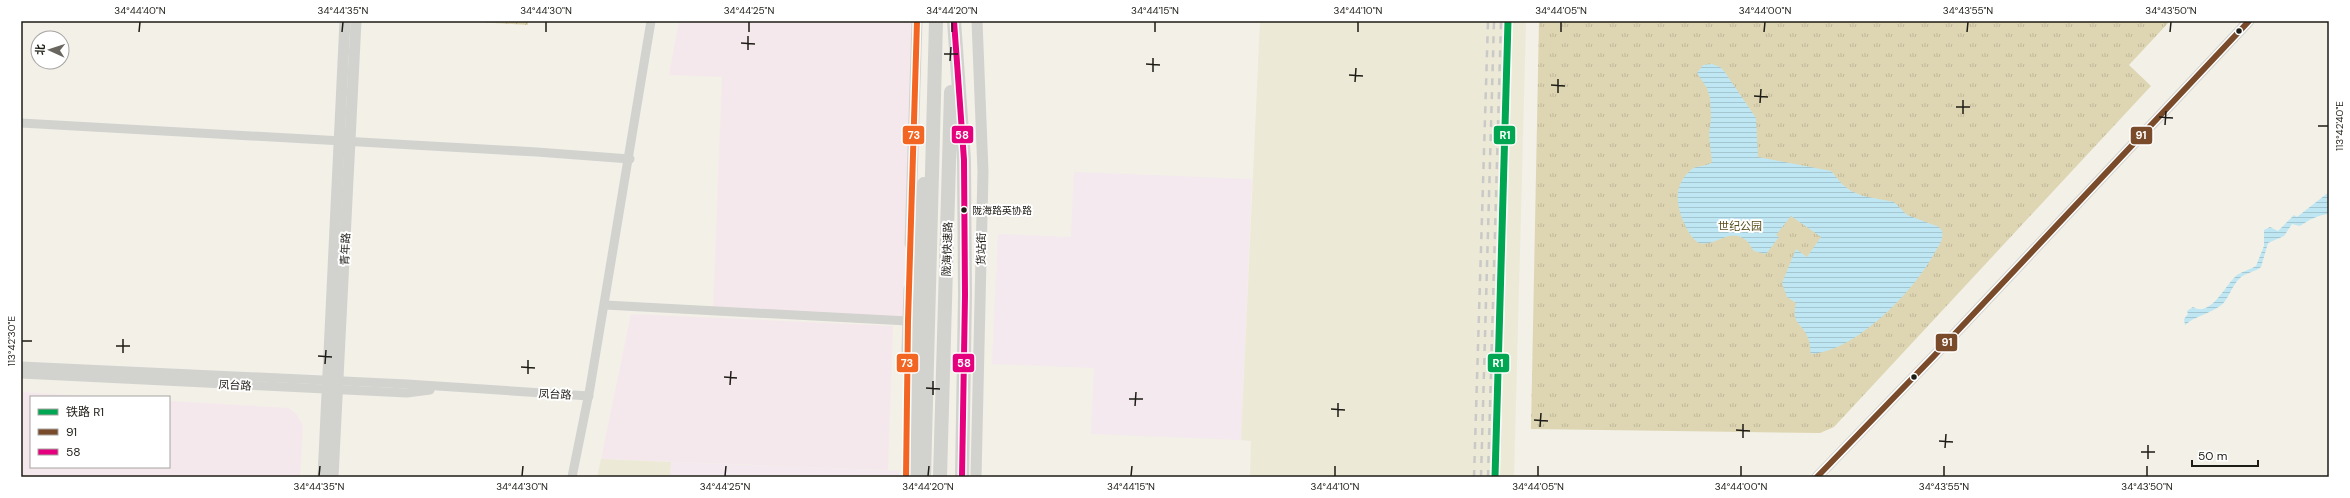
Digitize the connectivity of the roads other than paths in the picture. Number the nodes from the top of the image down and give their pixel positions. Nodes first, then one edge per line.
1 (345, 21) edge
2 (356, 21) edge
3 (651, 21) edge
4 (917, 21) edge
5 (936, 21) edge
6 (953, 21) edge
7 (978, 21) edge
8 (2249, 21) edge
9 (934, 84) junction
10 (21, 123) edge
11 (345, 141) junction
12 (630, 159) junction
13 (605, 305) junction
14 (908, 321) junction
15 (21, 366) edge
16 (21, 374) edge
17 (333, 385) junction
18 (589, 396) junction
19 (323, 477) edge
20 (333, 477) edge
21 (572, 477) edge
22 (906, 477) edge
23 (911, 477) edge
24 (924, 477) edge
25 (940, 477) edge
26 (962, 477) edge
27 (976, 477) edge
28 (1817, 477) edge

1 - 11 street, 青年路
2 - 11 street, 青年路
3 - 12 street
4 - 14 street
5 - 9 highway, 陇海快速路
6 - 25 highway, 陇海快速路
6 - 26 highway
7 - 27 street, 货站街
8 - 28 street
9 - 23 highway
9 - 24 highway, 陇海快速路
10 - 11 street
11 - 12 street
11 - 17 street, 青年路
12 - 13 street
13 - 14 street
13 - 18 street
14 - 22 street
15 - 17 street, 凤台路
16 - 17 street, 凤台路
17 - 18 street, 凤台路
17 - 19 street, 青年路
17 - 20 street, 青年路
18 - 21 street

